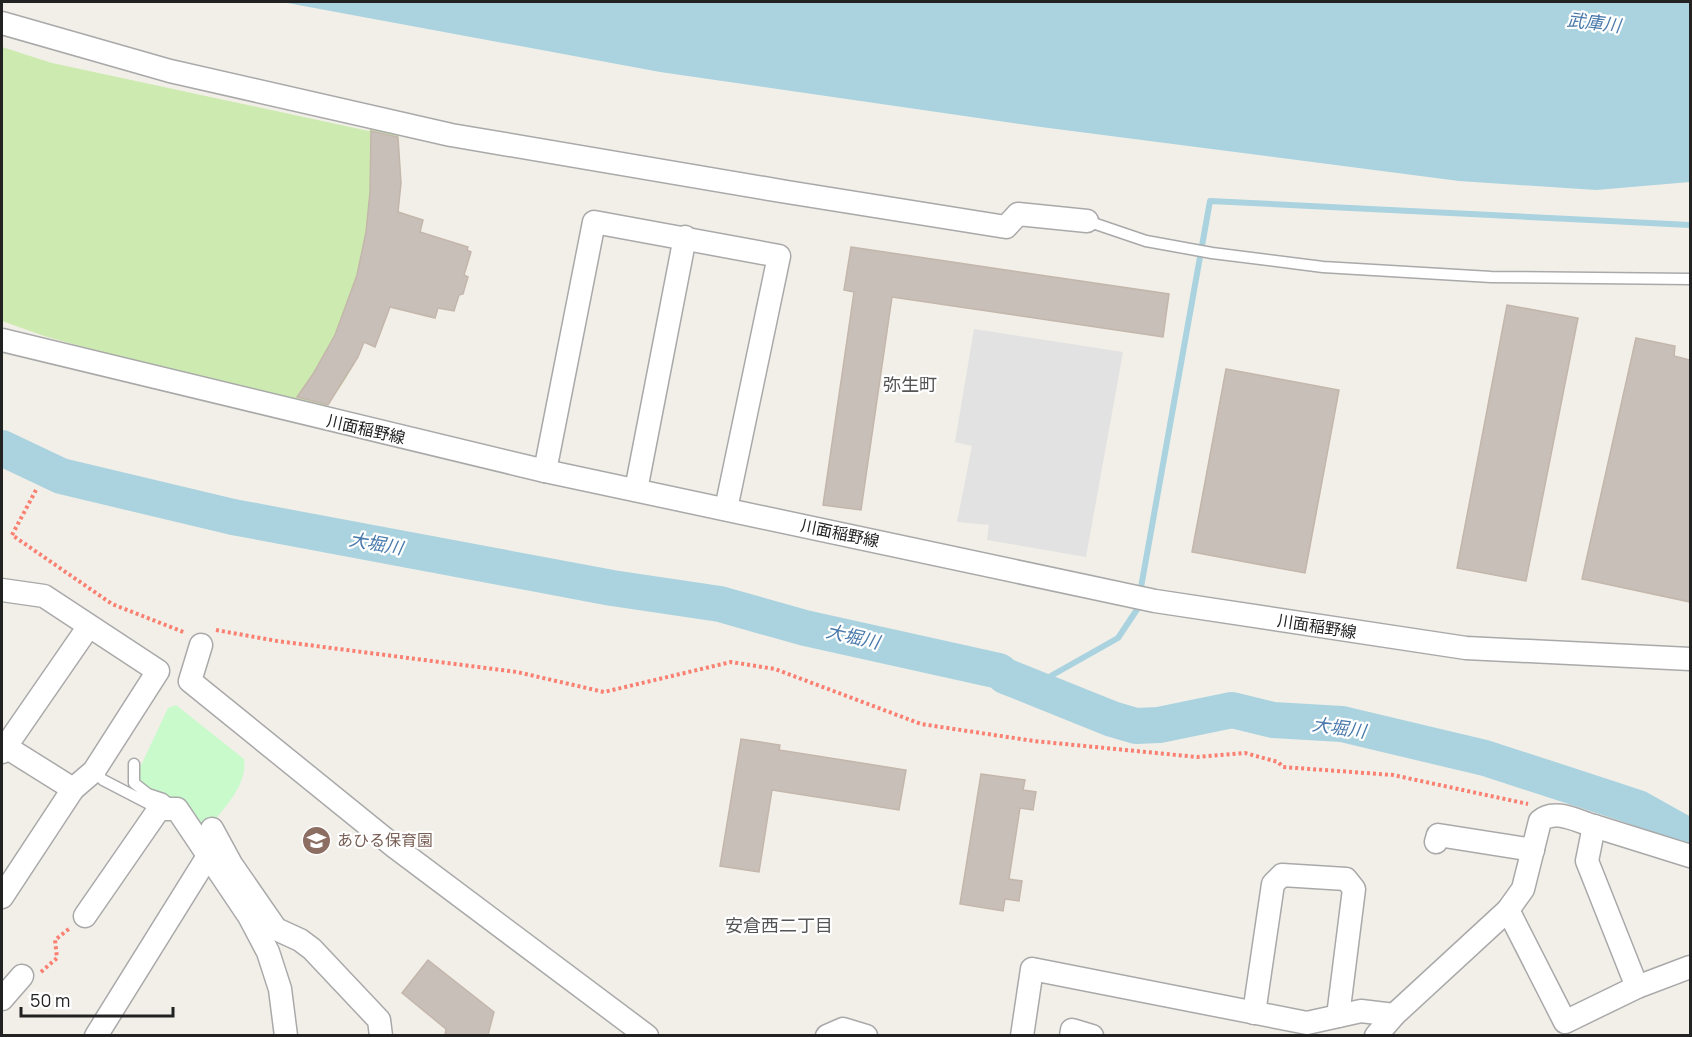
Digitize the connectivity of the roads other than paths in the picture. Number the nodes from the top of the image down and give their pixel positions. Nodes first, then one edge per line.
1 (2, 23) edge
2 (1087, 222) joint
3 (685, 237) junction
4 (1690, 279) edge
5 (2, 340) edge
6 (545, 471) junction
7 (636, 490) junction
8 (726, 509) junction
9 (5, 596) edge
10 (89, 626) junction
11 (201, 636) road end
12 (1690, 659) edge
13 (4, 750) edge
14 (134, 764) dead end
15 (94, 771) junction
16 (73, 789) junction
17 (159, 809) junction
18 (1594, 826) junction
19 (212, 829) dead end
20 (1437, 835) dead end
21 (1533, 849) junction
22 (208, 856) junction
23 (1690, 856) edge
24 (2, 897) edge
25 (1508, 910) junction
26 (85, 916) road end
27 (1690, 967) edge
28 (28, 977) road end
29 (1637, 987) junction
30 (2, 999) edge
31 (1254, 1013) junction
32 (1394, 1015) junction
33 (1338, 1016) junction
34 (96, 1035) edge
35 (286, 1035) edge
36 (381, 1035) edge
37 (647, 1035) edge
38 (827, 1035) edge
39 (866, 1035) edge
40 (1022, 1035) edge
41 (1071, 1035) edge
42 (1092, 1035) edge
43 (1376, 1035) edge

1 - 2 street
2 - 4 lane
3 - 6 street
3 - 7 street
3 - 8 street
5 - 6 street, 川面稲野線
6 - 7 street, 川面稲野線
7 - 8 street, 川面稲野線
8 - 12 street, 川面稲野線
9 - 10 street
10 - 13 street
10 - 15 street
11 - 37 street
13 - 16 street
14 - 17 lane
15 - 16 street
15 - 17 lane
16 - 24 street
17 - 22 street
17 - 26 street
18 - 21 street
18 - 23 street
18 - 29 street
19 - 36 street
20 - 21 street
21 - 25 street
22 - 34 street
22 - 35 street
25 - 29 street
25 - 32 street
27 - 29 street
28 - 30 street
31 - 33 street
31 - 33 street
31 - 40 street
32 - 33 street
32 - 43 street
38 - 39 street
41 - 42 street

